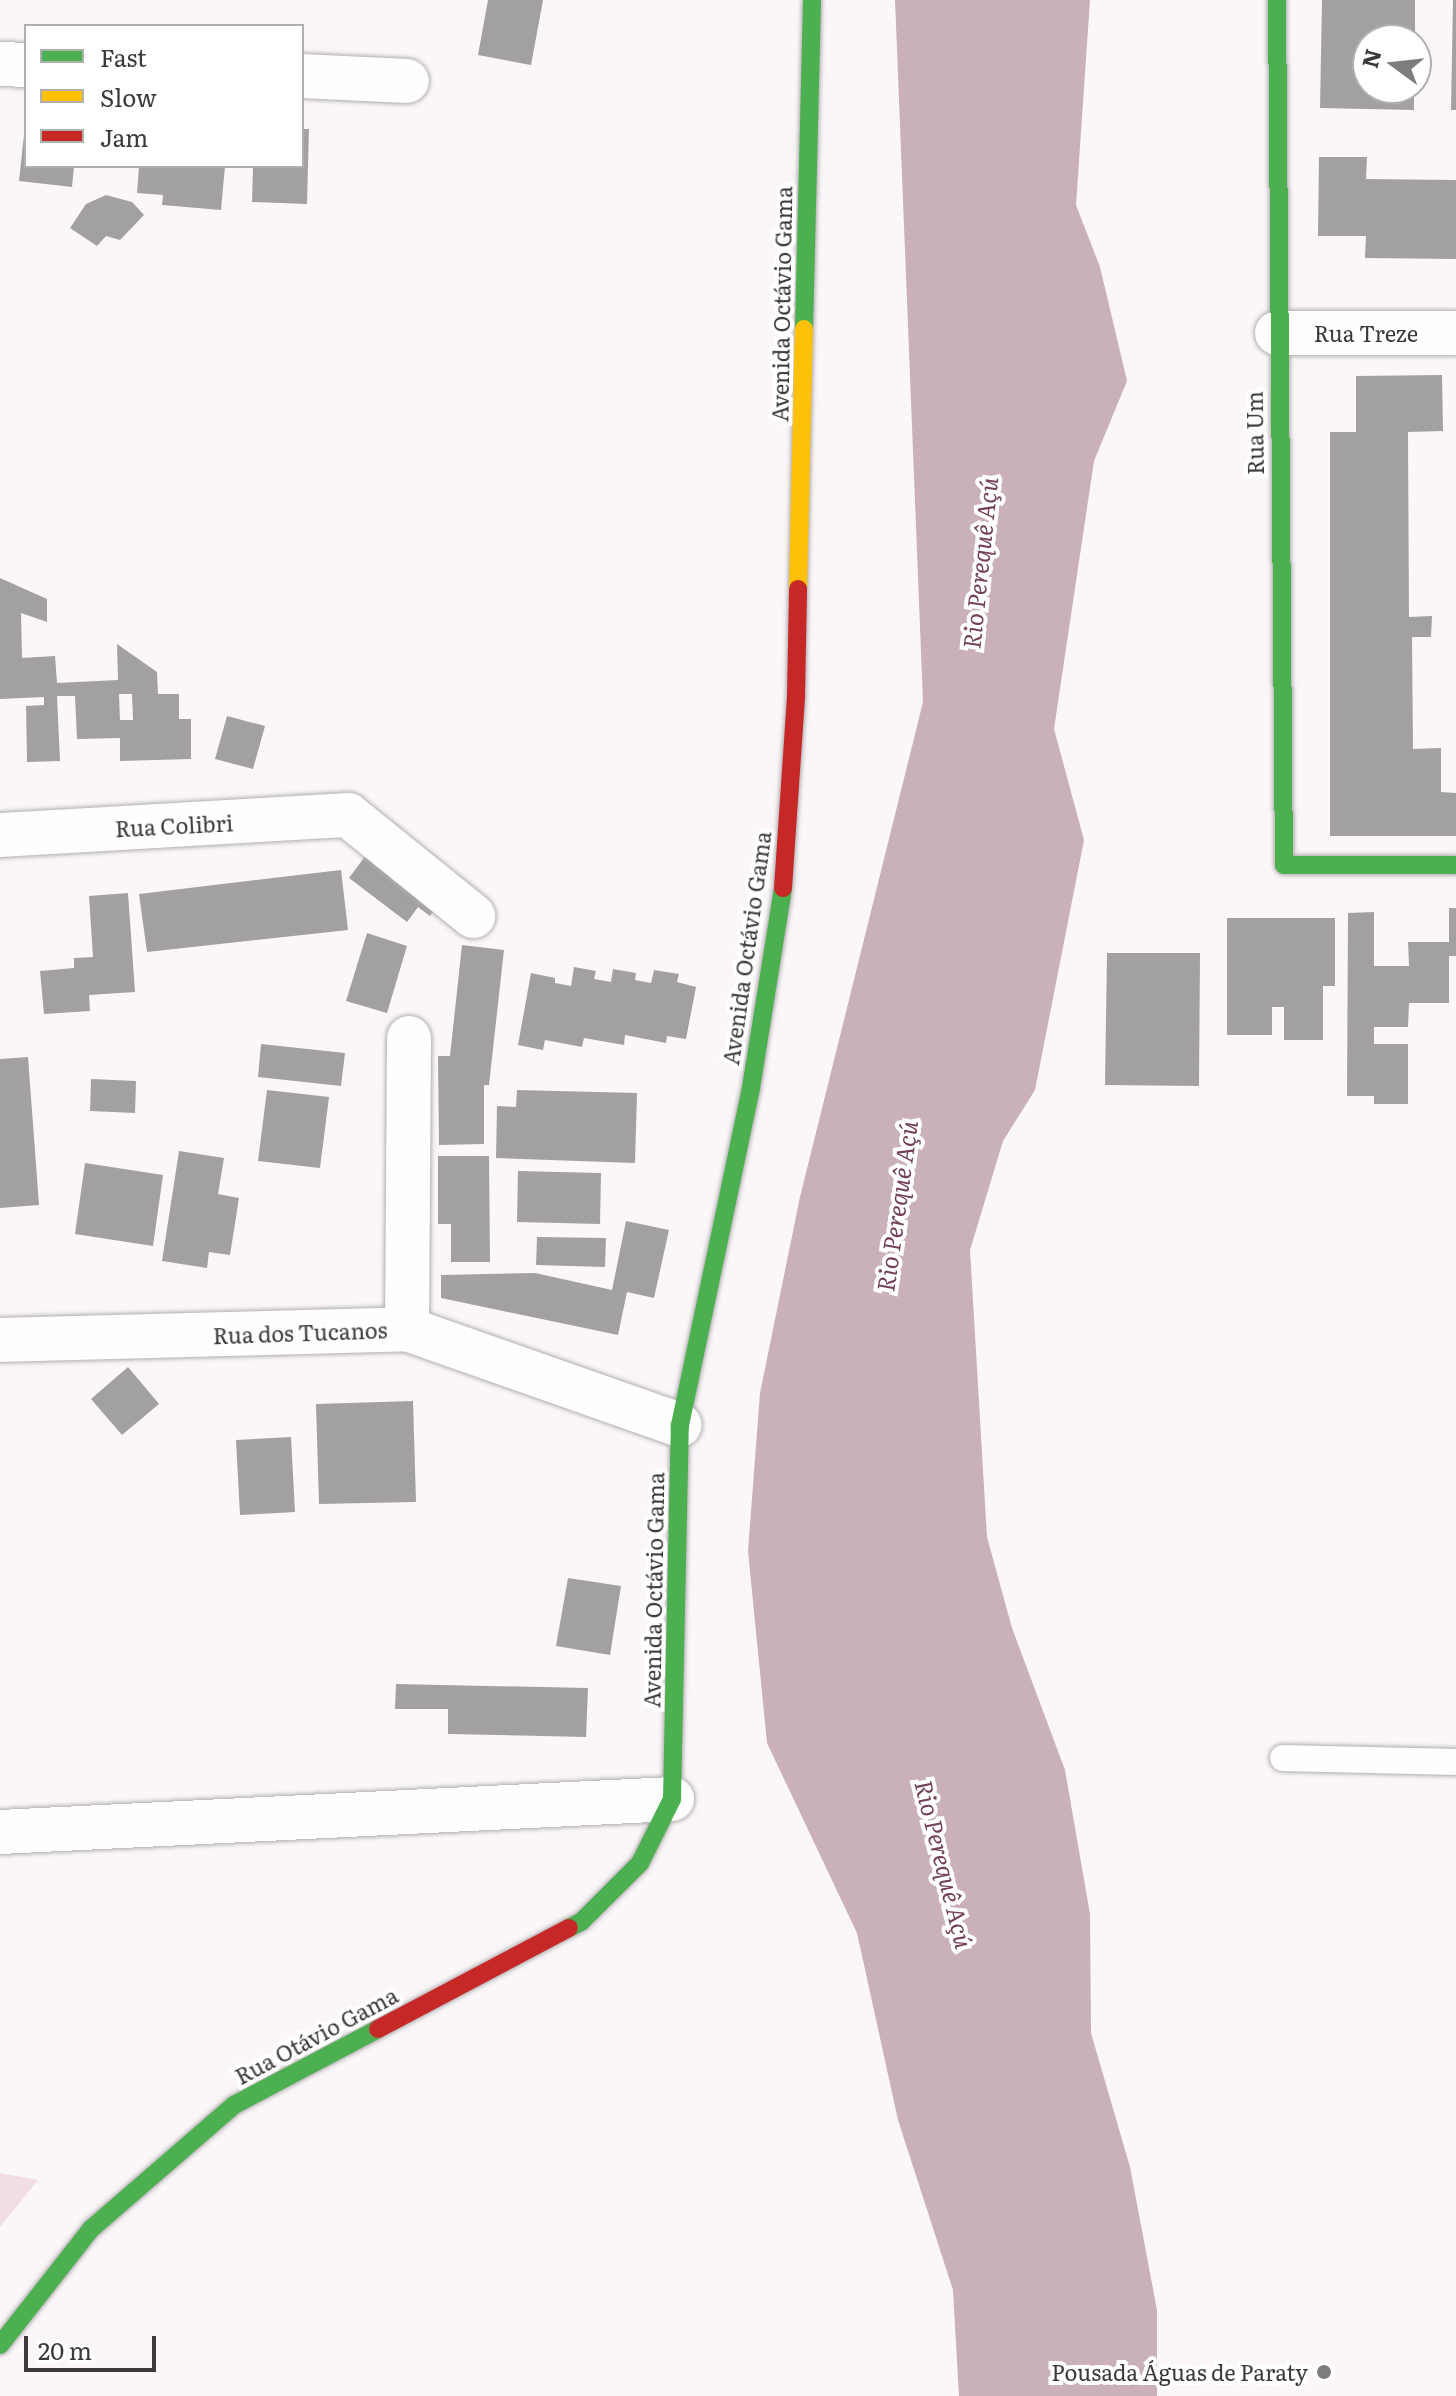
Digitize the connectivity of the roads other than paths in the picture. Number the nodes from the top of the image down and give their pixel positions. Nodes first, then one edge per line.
1 (812, 0) edge
2 (1277, 0) edge
3 (0, 64) edge
4 (24, 65) edge
5 (304, 76) edge
6 (407, 81) dead end
7 (1277, 333) junction
8 (1456, 333) edge
9 (0, 835) edge
10 (1456, 865) edge
11 (473, 916) dead end
12 (409, 1038) dead end
13 (407, 1329) junction
14 (0, 1340) edge
15 (680, 1425) junction
16 (1283, 1758) dead end
17 (1456, 1762) edge
18 (672, 1799) junction
19 (0, 1832) edge
20 (0, 2345) edge

1 - 15 street, Avenida Octávio Gama
2 - 7 street, Rua Um
3 - 4 street
5 - 6 street
7 - 8 street, Rua Treze
7 - 10 street, Rua Um
9 - 11 street, Rua Colibri
12 - 13 street
13 - 14 street, Rua dos Tucanos
13 - 15 street, Rua dos Tucanos
15 - 18 street, Avenida Octávio Gama
16 - 17 lane
18 - 19 street
18 - 20 street, Rua Otávio Gama

